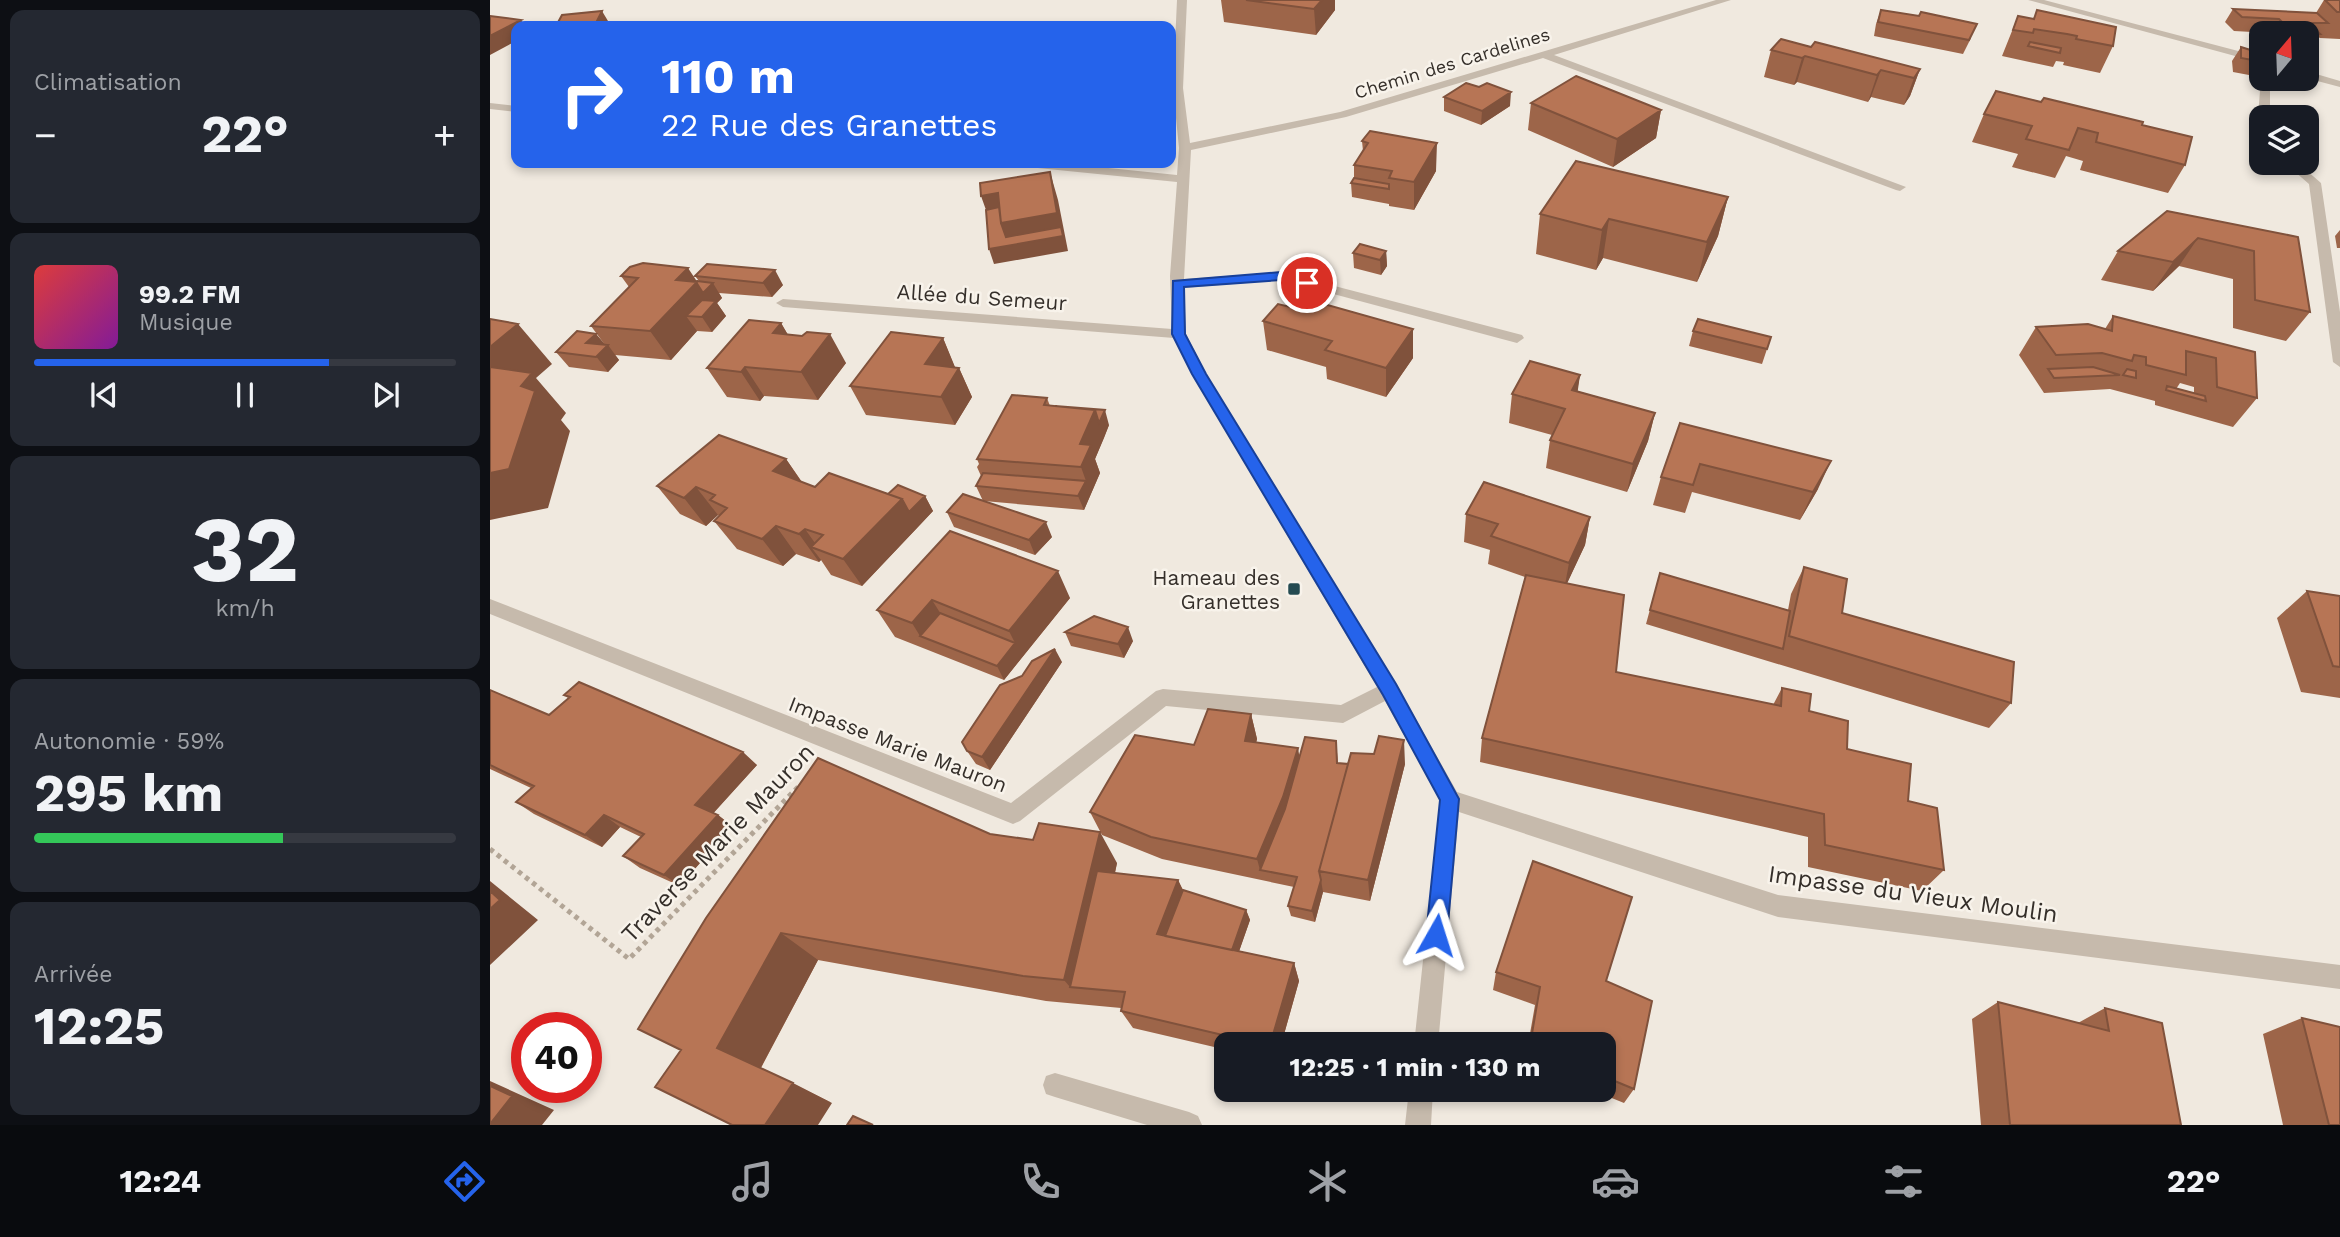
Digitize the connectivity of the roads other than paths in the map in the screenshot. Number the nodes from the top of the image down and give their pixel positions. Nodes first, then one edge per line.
1 (1182, 0) edge
2 (1726, 0) edge
3 (2033, 0) edge
4 (1542, 54) junction
5 (2249, 57) edge
6 (2319, 78) edge
7 (2340, 84) edge
8 (490, 106) edge
9 (511, 108) edge
10 (1185, 148) junction
11 (1076, 168) edge
12 (2305, 175) edge
13 (1182, 179) junction
14 (1900, 187) dead end
15 (1177, 280) junction
16 (783, 303) dead end
17 (1178, 334) junction
18 (1517, 338) dead end
19 (2340, 362) edge
20 (490, 606) edge
21 (1390, 690) junction
22 (1450, 799) junction
23 (2340, 978) edge
24 (1427, 1032) edge
25 (1055, 1086) dead end
26 (1420, 1102) edge
27 (1189, 1125) edge
28 (1418, 1125) edge

1 - 10 street
2 - 4 street, Chemin des Cardelines
3 - 5 street
4 - 10 street, Chemin des Cardelines
4 - 14 street
6 - 7 street
8 - 9 street
10 - 13 street
11 - 13 street
12 - 19 street
13 - 15 street
15 - 17 street
15 - 18 street
16 - 17 street, Allée du Semeur
17 - 21 street
20 - 21 street, Impasse Marie Mauron
21 - 22 street
22 - 23 street, Impasse du Vieux Moulin
22 - 24 street
25 - 27 street
26 - 28 street

